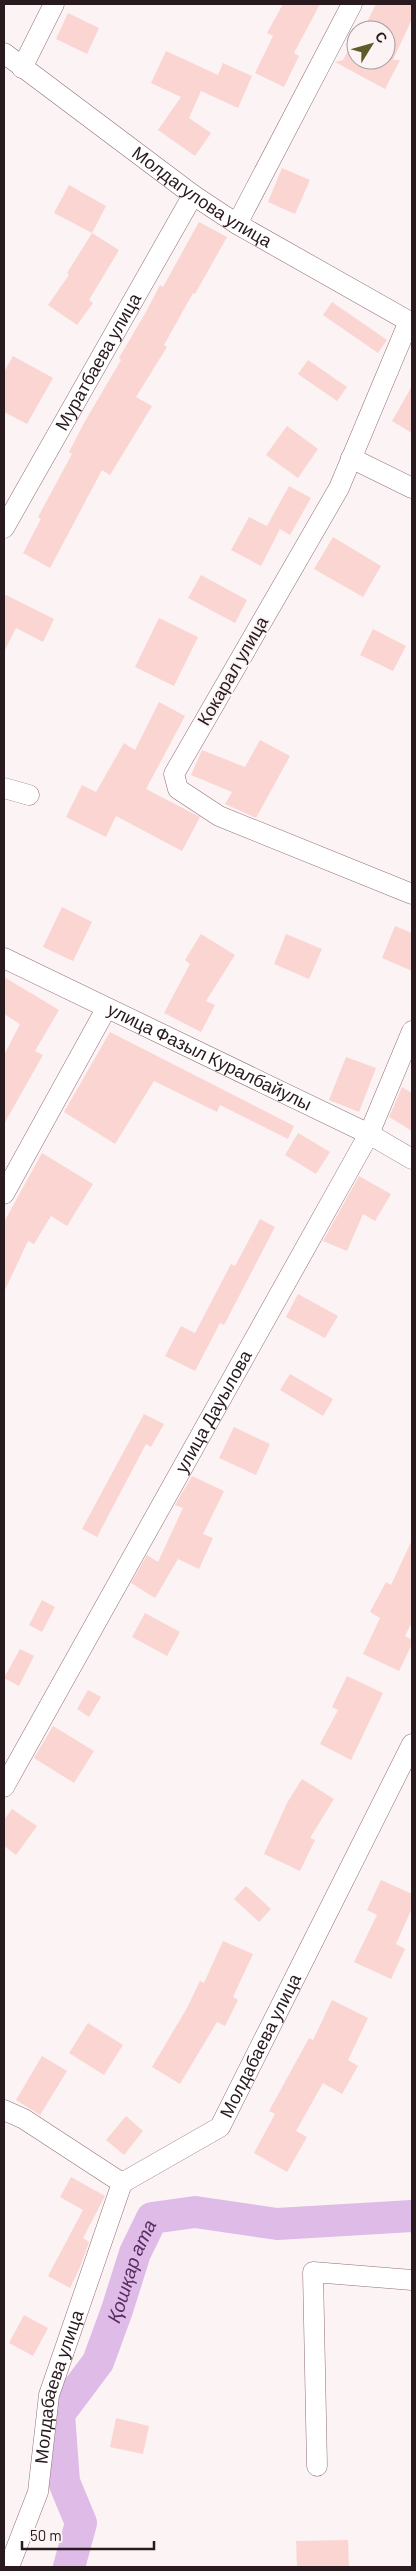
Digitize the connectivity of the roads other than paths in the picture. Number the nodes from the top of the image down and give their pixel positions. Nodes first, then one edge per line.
1 (54, 4) edge
2 (352, 4) edge
3 (4, 53) edge
4 (22, 68) junction
5 (193, 195) junction
6 (237, 224) junction
7 (411, 322) edge
8 (351, 458) junction
9 (412, 488) edge
10 (4, 528) edge
11 (4, 788) edge
12 (29, 795) dead end
13 (412, 894) edge
14 (4, 958) edge
15 (106, 1009) junction
16 (412, 1031) edge
17 (369, 1134) junction
18 (412, 1159) edge
19 (4, 1194) edge
20 (412, 1744) edge
21 (4, 1787) edge
22 (4, 2110) edge
23 (122, 2183) junction
24 (412, 2280) edge
25 (317, 2466) dead end
26 (9, 2567) edge

1 - 4 street
2 - 6 street
3 - 4 street, Молдагулова улица
4 - 5 street, Молдагулова улица
5 - 6 street, Молдагулова улица
5 - 10 street, Муратбаева улица
6 - 7 street, Молдагулова улица
7 - 8 street, Кокарал улица
8 - 9 street
8 - 13 street, Кокарал улица
11 - 12 street
14 - 15 street, улица Фазыл Куралбайулы
15 - 17 street, улица Фазыл Куралбайулы
15 - 19 street
16 - 17 street, улица Дауылова
17 - 18 street, улица Фазыл Куралбайулы
17 - 21 street, улица Дауылова
20 - 23 street, Молдабаева улица
22 - 23 street
23 - 26 street, Молдабаева улица
24 - 25 street

